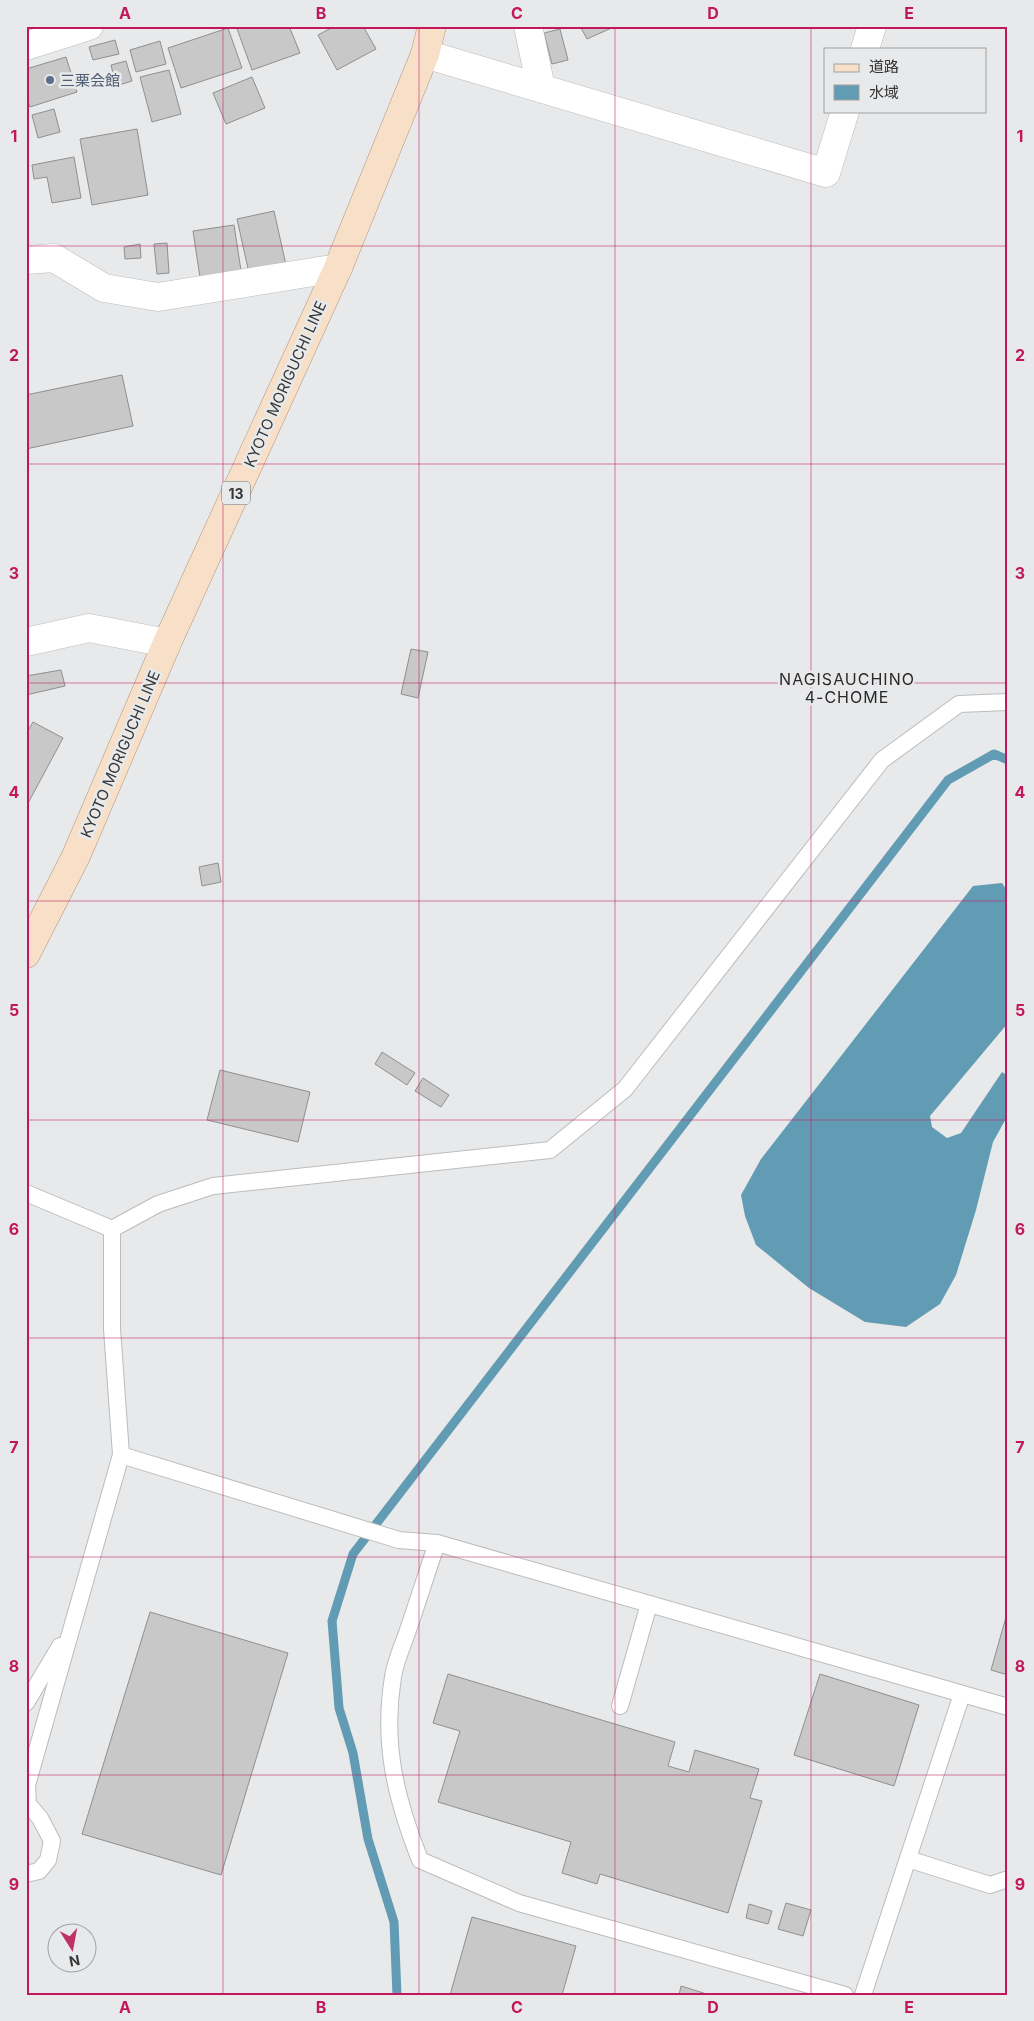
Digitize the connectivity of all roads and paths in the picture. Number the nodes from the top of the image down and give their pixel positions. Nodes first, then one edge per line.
1 (89, 26) edge
2 (432, 26) edge
3 (528, 26) edge
4 (872, 26) edge
5 (26, 46) edge
6 (865, 48) edge
7 (424, 54) junction
8 (541, 88) junction
9 (845, 112) edge
10 (26, 260) edge
11 (338, 268) junction
12 (26, 642) edge
13 (167, 643) junction
14 (1008, 702) edge
15 (26, 954) edge
16 (26, 1193) edge
17 (112, 1229) junction
18 (120, 1455) junction
19 (437, 1543) junction
20 (649, 1604) junction
21 (72, 1627) junction
22 (962, 1694) junction
23 (26, 1703) edge
24 (620, 1706) dead end
25 (1008, 1707) edge
26 (908, 1859) junction
27 (26, 1874) edge
28 (1008, 1880) edge
29 (845, 1995) edge
30 (863, 1995) edge

1 - 5 street
2 - 7 main road, KYOTO MORIGUCHI LINE / 13
3 - 8 street
4 - 6 street
7 - 8 street
7 - 11 main road, KYOTO MORIGUCHI LINE / 13
8 - 9 street
10 - 11 street
11 - 13 main road, KYOTO MORIGUCHI LINE / 13
12 - 13 street
13 - 15 main road, KYOTO MORIGUCHI LINE / 13
14 - 17 lane
16 - 17 lane
17 - 18 lane
18 - 19 lane
18 - 21 lane
19 - 20 lane
19 - 29 lane
20 - 22 lane
20 - 24 lane
21 - 23 lane
21 - 27 lane
22 - 25 lane
22 - 26 lane
26 - 28 lane
26 - 30 lane

